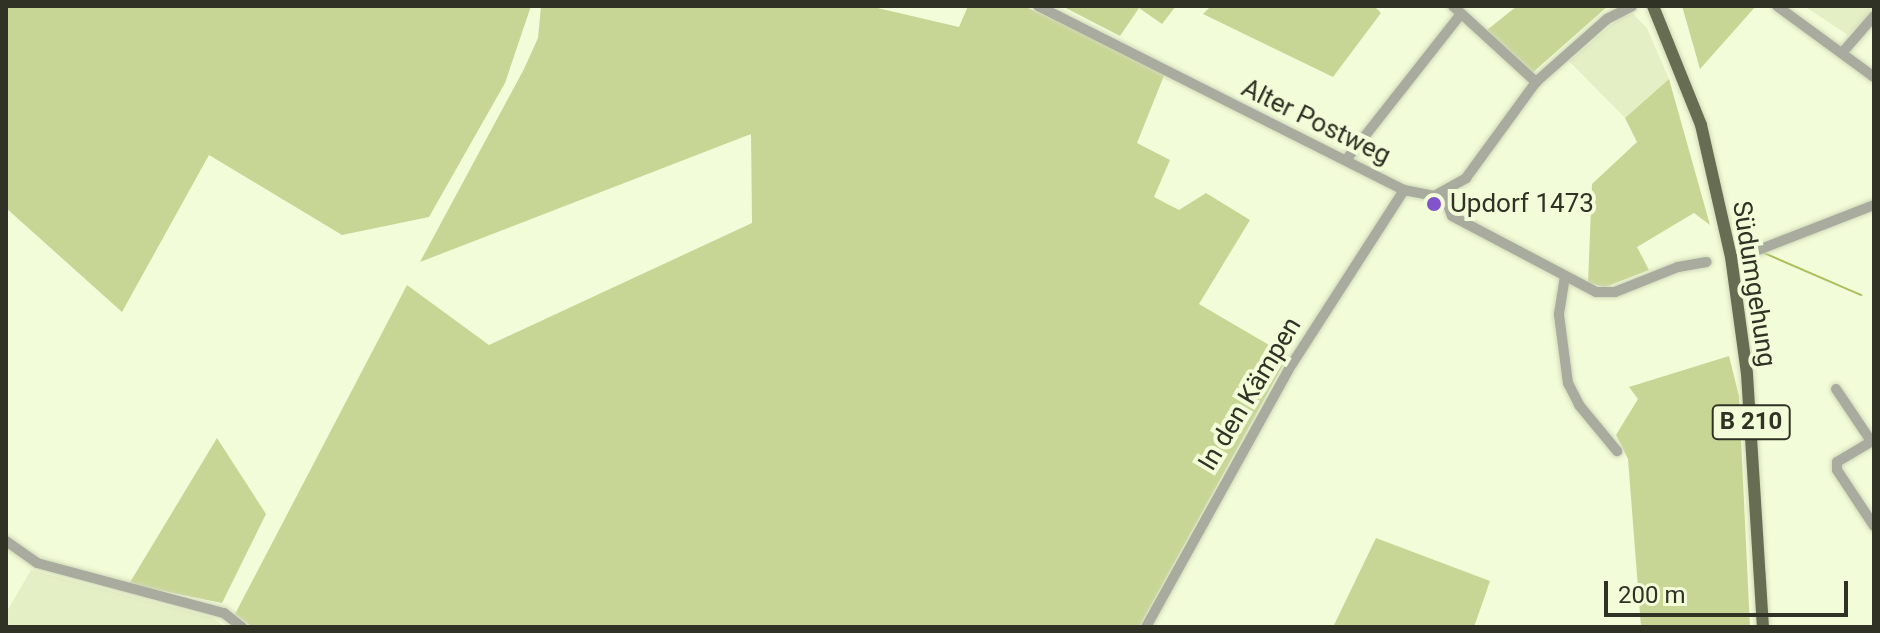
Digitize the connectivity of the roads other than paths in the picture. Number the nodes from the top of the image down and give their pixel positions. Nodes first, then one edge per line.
1 (1038, 6) edge
2 (1632, 6) edge
3 (1653, 6) edge
4 (1777, 6) edge
5 (1457, 10) edge
6 (1874, 16) edge
7 (1842, 53) junction
8 (1874, 77) edge
9 (1536, 82) junction
10 (1346, 160) junction
11 (1404, 190) junction
12 (1444, 194) junction
13 (1874, 205) edge
14 (1758, 250) dead end
15 (1707, 262) dead end
16 (1565, 276) junction
17 (1836, 389) dead end
18 (1873, 440) edge
19 (1617, 451) dead end
20 (1874, 526) edge
21 (6, 541) edge
22 (242, 627) edge
23 (1146, 627) edge
24 (1763, 627) edge

1 - 10 street, Alter Postweg
2 - 9 street
3 - 24 main road, Südumgehung / B 210
4 - 7 street
5 - 9 street
5 - 10 street
6 - 7 street
7 - 8 street
9 - 12 street
10 - 11 street, Alter Postweg
11 - 12 street, Alter Postweg
11 - 23 street, In den Kämpen
12 - 16 street
13 - 14 street
15 - 16 street
16 - 19 street
17 - 18 street
18 - 20 street
21 - 22 street

